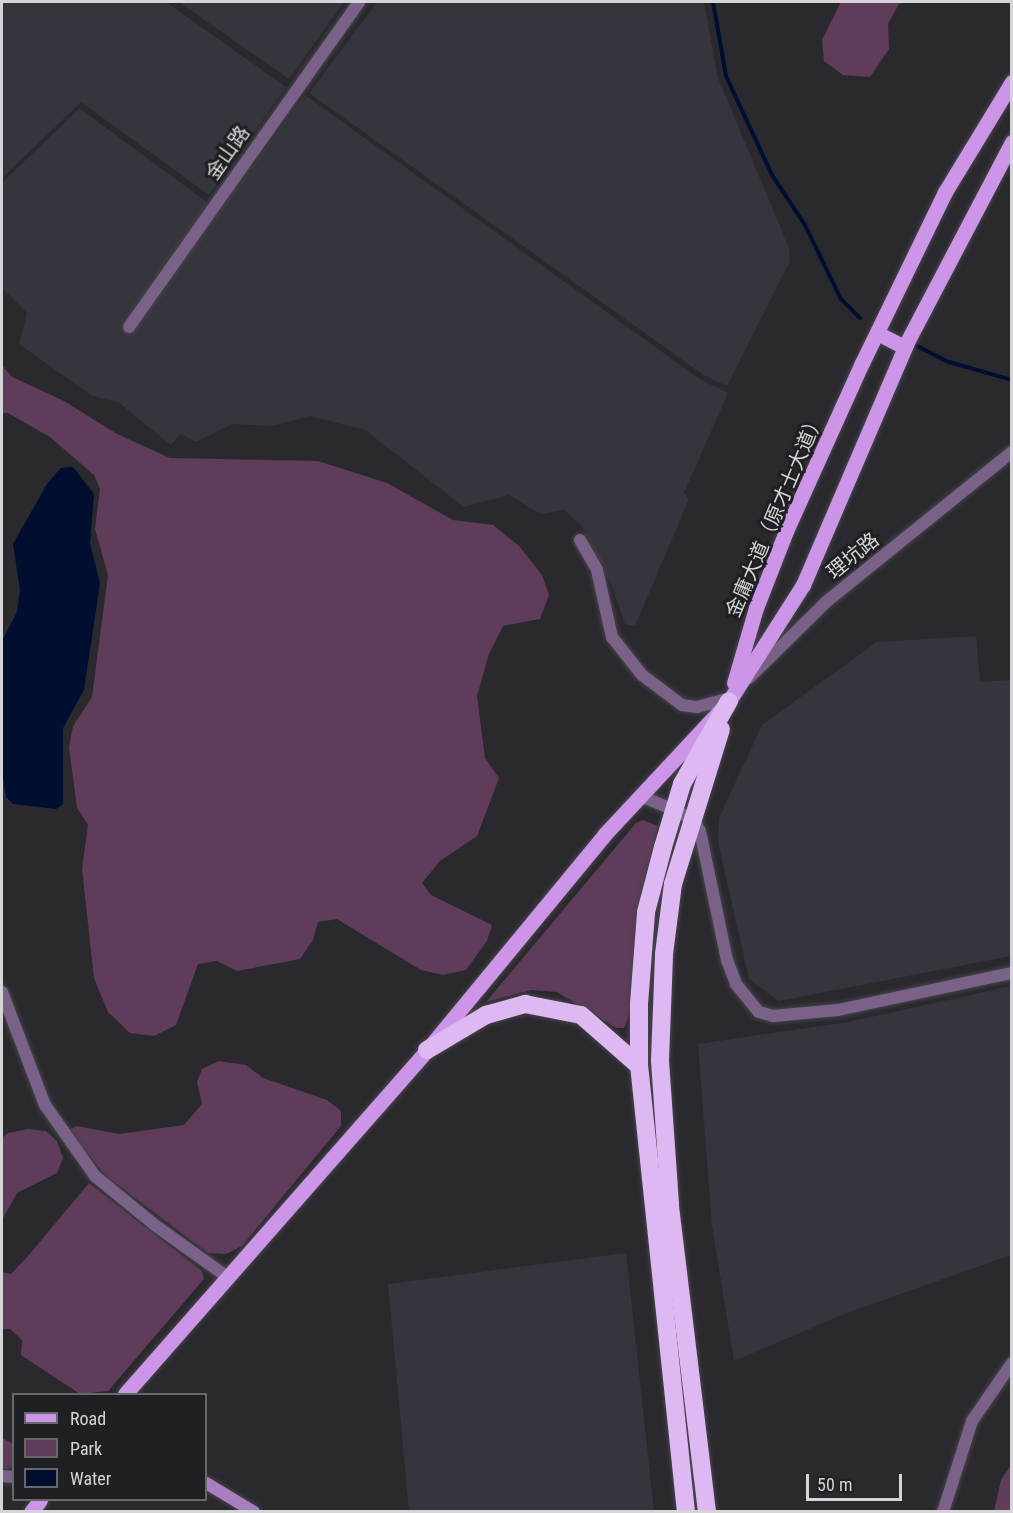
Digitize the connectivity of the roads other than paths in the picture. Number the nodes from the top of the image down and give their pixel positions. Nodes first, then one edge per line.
1 (359, 2) edge
2 (1011, 82) edge
3 (1011, 142) edge
4 (129, 327) dead end
5 (879, 334) junction
6 (905, 347) junction
7 (1011, 452) edge
8 (580, 540) dead end
9 (729, 700) junction
10 (640, 796) junction
11 (675, 810) junction
12 (694, 821) junction
13 (1011, 973) edge
14 (2, 992) edge
15 (427, 1050) junction
16 (639, 1065) junction
17 (229, 1278) junction
18 (1011, 1363) edge
19 (127, 1393) edge
20 (207, 1484) edge
21 (254, 1512) edge
22 (686, 1512) edge
23 (707, 1512) edge
24 (943, 1512) edge

1 - 4 street, 金山路
2 - 5 main road, 金庸大道（原才士大道）
3 - 6 main road
5 - 6 main road
5 - 9 main road, 金庸大道（原才士大道）
6 - 9 main road
7 - 9 street, 理坑路
8 - 9 street
9 - 10 main road
9 - 11 highway
9 - 12 highway
10 - 11 street
10 - 15 main road
11 - 12 street
11 - 16 highway
12 - 13 street
12 - 23 highway
14 - 17 street
15 - 16 highway
15 - 17 main road
16 - 22 highway
17 - 19 main road
18 - 24 street
20 - 21 street

